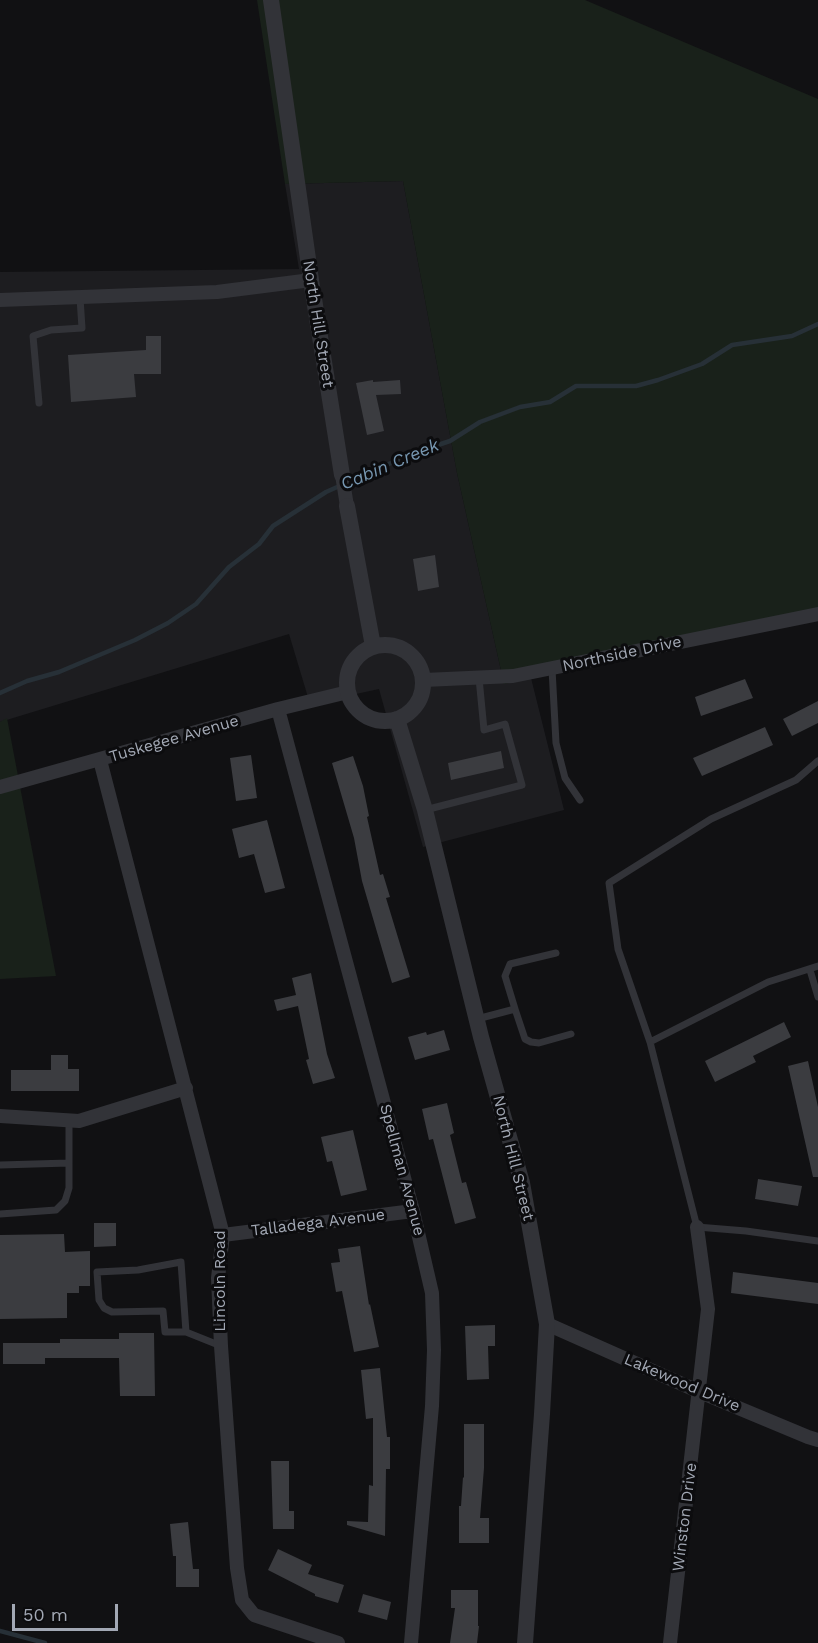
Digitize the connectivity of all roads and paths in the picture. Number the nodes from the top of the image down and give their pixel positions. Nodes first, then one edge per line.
1 (271, 0) edge
2 (310, 280) junction
3 (80, 297) junction
4 (0, 300) edge
5 (39, 403) dead end
6 (342, 475) joint
7 (347, 506) joint
8 (818, 614) edge
9 (373, 646) junction
10 (552, 669) junction
11 (479, 678) junction
12 (424, 680) junction
13 (348, 692) junction
14 (278, 709) junction
15 (397, 719) junction
16 (100, 760) junction
17 (818, 761) edge
18 (0, 787) edge
19 (580, 800) dead end
20 (425, 810) junction
21 (556, 952) dead end
22 (818, 966) edge
23 (810, 970) junction
24 (818, 997) edge
25 (515, 1009) junction
26 (477, 1019) junction
27 (572, 1034) dead end
28 (650, 1042) junction
29 (186, 1088) junction
30 (0, 1116) edge
31 (69, 1120) junction
32 (69, 1163) junction
33 (0, 1165) edge
34 (413, 1210) junction
35 (0, 1214) edge
36 (697, 1227) junction
37 (223, 1235) junction
38 (818, 1241) edge
39 (547, 1324) junction
40 (186, 1332) junction
41 (220, 1346) junction
42 (700, 1392) junction
43 (818, 1440) edge
44 (338, 1643) edge
45 (411, 1643) edge
46 (525, 1643) edge
47 (670, 1643) edge

1 - 2 street, North Hill Street
2 - 3 street
2 - 6 street, North Hill Street
3 - 4 street
3 - 5 lane
6 - 7 street, North Hill Street
7 - 9 street, North Hill Street
8 - 10 street, Northside Drive
9 - 12 street
9 - 13 street
10 - 11 street, Northside Drive
10 - 19 lane
11 - 12 street, Northside Drive
11 - 20 lane
12 - 15 street
13 - 14 street, Tuskegee Avenue
13 - 15 street
14 - 16 street, Tuskegee Avenue
14 - 34 street, Spellman Avenue
15 - 20 street, North Hill Street
16 - 18 street, Tuskegee Avenue
16 - 29 street, Lincoln Road
17 - 28 lane
20 - 26 street, North Hill Street
21 - 25 lane
22 - 23 lane
23 - 24 lane
23 - 28 lane
25 - 26 lane
25 - 27 lane
26 - 39 street, North Hill Street
28 - 36 lane
29 - 31 street
29 - 37 street, Lincoln Road
30 - 31 street
31 - 32 lane
32 - 33 lane
32 - 35 lane
34 - 37 street, Talladega Avenue
34 - 45 street, Spellman Avenue
36 - 38 lane
36 - 42 street, Winston Drive
37 - 41 street, Lincoln Road
39 - 42 street, Lakewood Drive
39 - 46 street, North Hill Street
40 - 40 lane
40 - 41 lane
41 - 44 street, Lincoln Road
42 - 43 street, Lakewood Drive
42 - 47 street, Winston Drive

